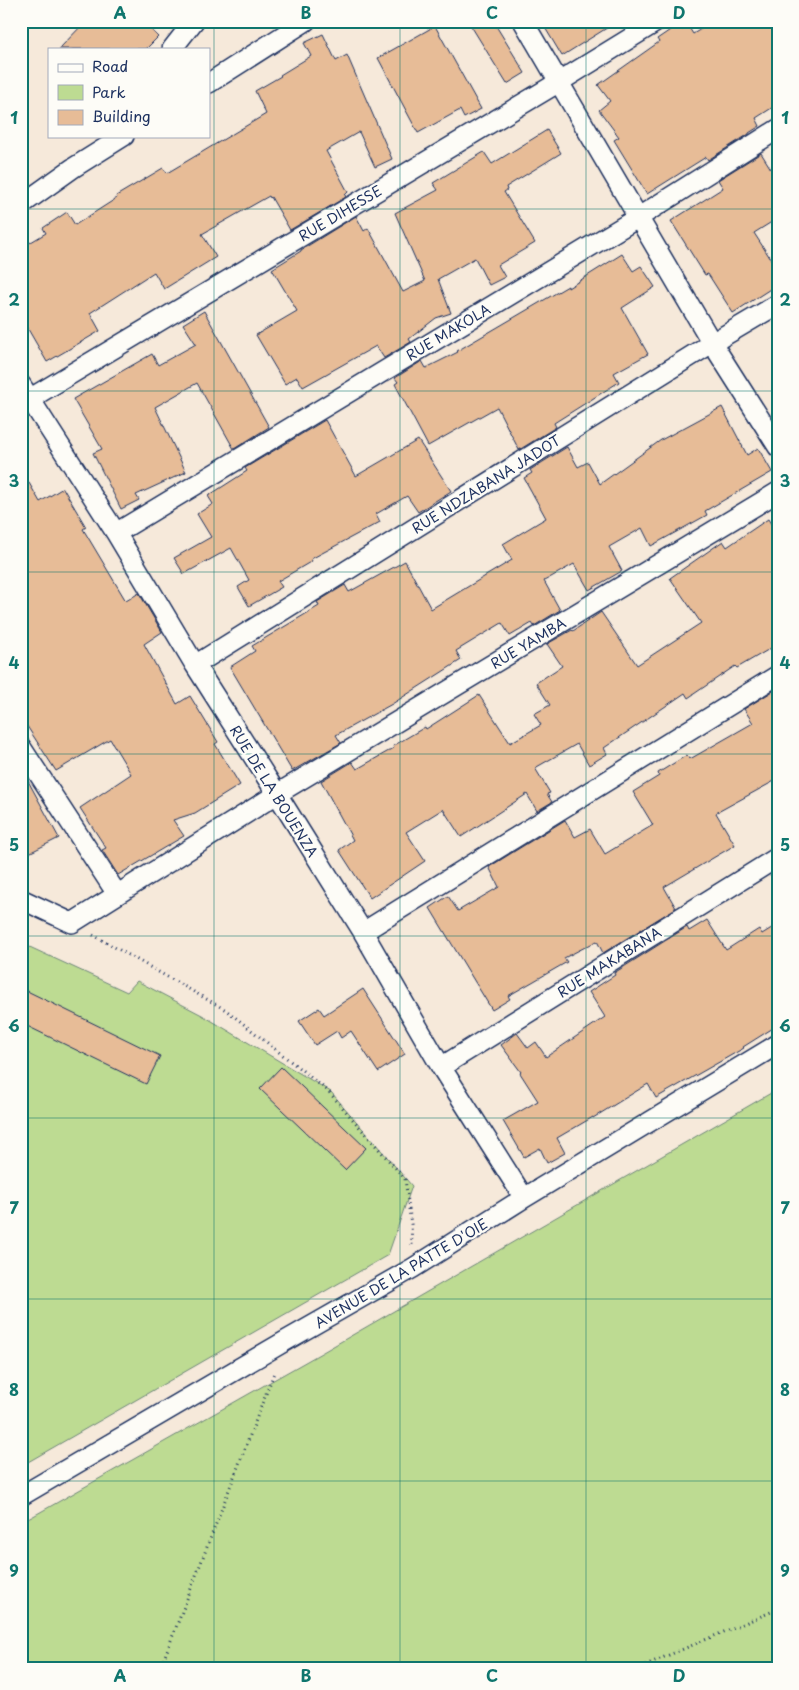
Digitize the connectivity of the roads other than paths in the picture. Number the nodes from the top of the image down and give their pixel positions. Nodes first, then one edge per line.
1 (194, 21) edge
2 (306, 21) edge
3 (523, 21) edge
4 (658, 21) edge
5 (173, 48) edge
6 (210, 82) edge
7 (559, 82) junction
8 (778, 129) edge
9 (98, 138) edge
10 (121, 138) edge
11 (74, 168) junction
12 (21, 205) edge
13 (639, 217) junction
14 (778, 304) edge
15 (712, 343) junction
16 (24, 396) edge
17 (778, 447) edge
18 (778, 492) edge
19 (116, 533) junction
20 (195, 665) junction
21 (778, 675) edge
22 (21, 747) edge
23 (277, 794) junction
24 (778, 857) edge
25 (117, 894) junction
26 (21, 899) edge
27 (363, 932) junction
28 (778, 1044) edge
29 (441, 1067) junction
30 (524, 1198) junction
31 (21, 1496) edge

1 - 5 street
2 - 6 street
3 - 7 street
4 - 7 street, RUE DIHESSE
7 - 13 street
7 - 16 street, RUE DIHESSE
8 - 13 street, RUE MAKOLA
9 - 11 street
10 - 11 street
11 - 12 street
13 - 15 street
13 - 19 street, RUE MAKOLA
14 - 15 street, RUE NDZABANA JADOT
15 - 17 street
15 - 20 street, RUE NDZABANA JADOT
16 - 19 street, RUE DE LA BOUENZA
18 - 23 street, RUE YAMBA
19 - 20 street, RUE DE LA BOUENZA
20 - 23 street, RUE DE LA BOUENZA
21 - 27 street
22 - 25 street
23 - 25 street, RUE YAMBA
23 - 27 street, RUE DE LA BOUENZA
24 - 29 street, RUE MAKABANA
25 - 26 street, RUE YAMBA
27 - 29 street, RUE DE LA BOUENZA
28 - 30 street, AVENUE DE LA PATTE D'OIE
29 - 30 street, RUE DE LA BOUENZA
30 - 31 street, AVENUE DE LA PATTE D'OIE

